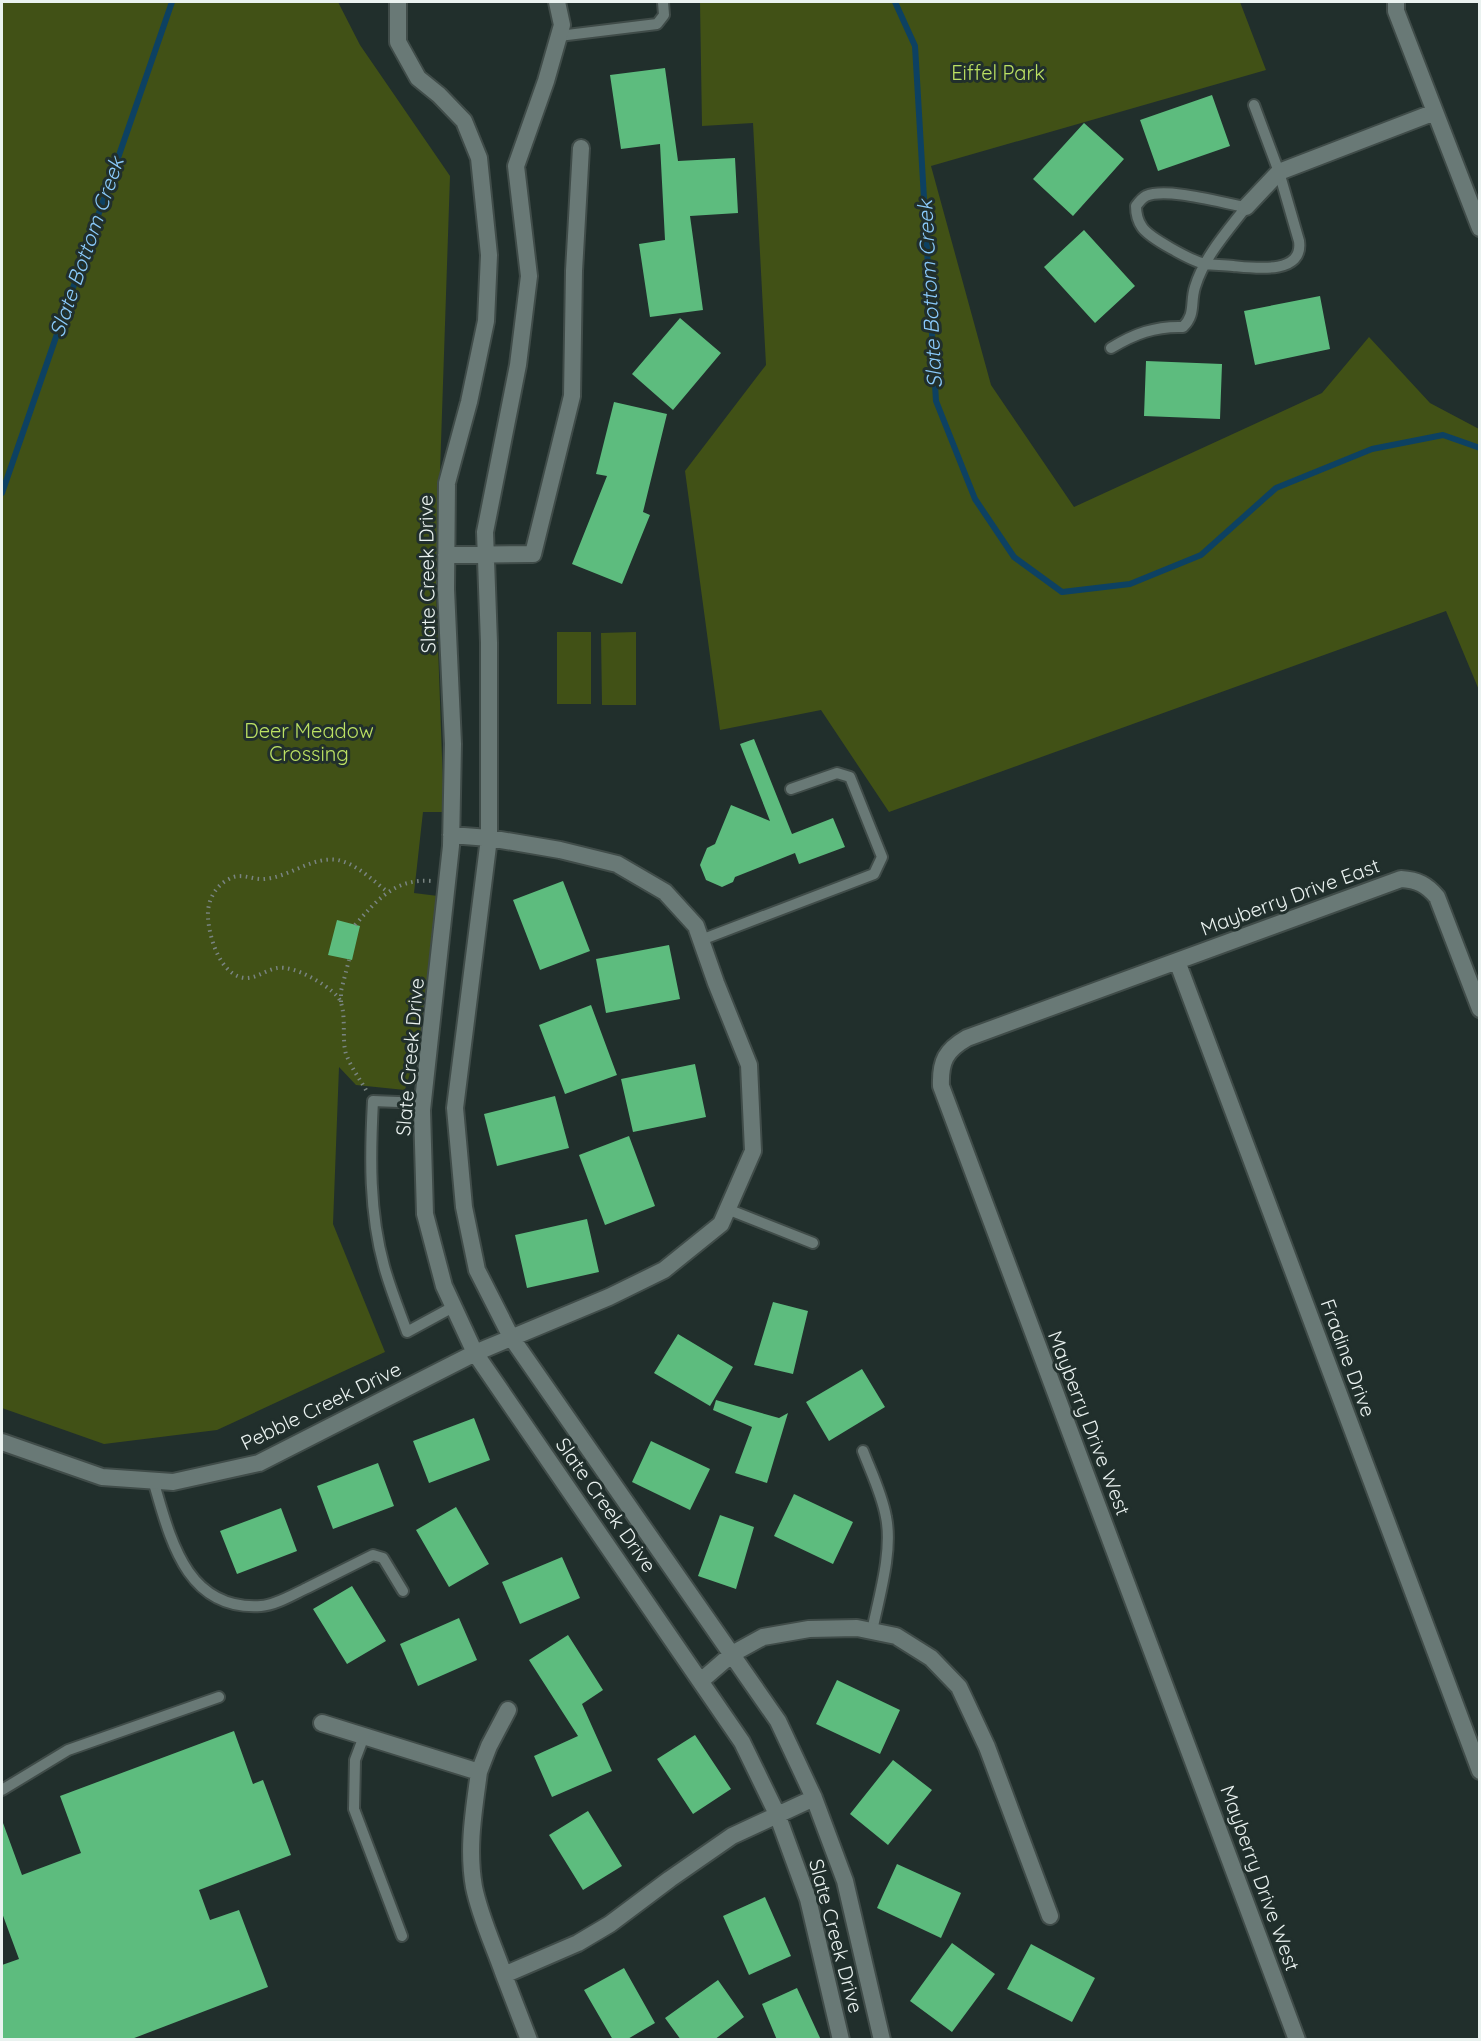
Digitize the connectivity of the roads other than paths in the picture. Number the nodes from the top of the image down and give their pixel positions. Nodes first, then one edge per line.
1 (398, 2) edge
2 (557, 2) edge
3 (663, 2) edge
4 (1396, 2) edge
5 (559, 36) junction
6 (1254, 105) dead end
7 (1435, 112) junction
8 (581, 148) dead end
9 (1280, 172) junction
10 (1246, 207) junction
11 (1478, 221) edge
12 (1204, 264) junction
13 (1111, 348) dead end
14 (446, 555) junction
15 (486, 555) junction
16 (791, 789) dead end
17 (451, 835) junction
18 (489, 838) junction
19 (701, 940) junction
20 (1177, 961) junction
21 (1479, 1009) edge
22 (423, 1103) junction
23 (727, 1209) junction
24 (813, 1243) dead end
25 (453, 1307) junction
26 (511, 1337) junction
27 (475, 1353) junction
28 (2, 1442) edge
29 (862, 1451) dead end
30 (153, 1480) junction
31 (404, 1591) dead end
32 (872, 1631) junction
33 (732, 1654) junction
34 (702, 1680) junction
35 (219, 1697) dead end
36 (508, 1710) dead end
37 (322, 1723) dead end
38 (364, 1736) junction
39 (1479, 1771) edge
40 (479, 1772) junction
41 (2, 1790) edge
42 (814, 1797) junction
43 (777, 1814) junction
44 (1050, 1916) dead end
45 (402, 1936) dead end
46 (504, 1975) junction
47 (529, 2040) edge
48 (842, 2040) edge
49 (882, 2040) edge
50 (1297, 2040) edge

1 - 14 street, Slate Creek Drive
2 - 5 street, Slate Creek Drive
3 - 5 lane
4 - 7 street
5 - 15 street, Slate Creek Drive
6 - 9 lane
7 - 9 street
7 - 11 street
8 - 15 street
9 - 10 street
9 - 12 lane
10 - 12 lane
10 - 12 lane
12 - 13 lane
14 - 15 street
14 - 17 street, Slate Creek Drive
15 - 18 street, Slate Creek Drive
16 - 19 lane
17 - 18 street, Pebble Creek Drive
17 - 22 street, Slate Creek Drive
18 - 19 street, Pebble Creek Drive
18 - 26 street, Slate Creek Drive
19 - 23 street, Pebble Creek Drive
20 - 21 street, Mayberry Drive East
20 - 39 street, Fradine Drive
20 - 50 street, Mayberry Drive West
22 - 25 street, Slate Creek Drive
22 - 25 lane
23 - 24 lane
23 - 26 street, Pebble Creek Drive
25 - 27 street, Slate Creek Drive
26 - 27 street, Pebble Creek Drive
26 - 33 street, Slate Creek Drive
27 - 30 street, Pebble Creek Drive
27 - 34 street, Slate Creek Drive
28 - 30 street, Pebble Creek Drive
29 - 32 lane
30 - 31 lane
32 - 33 street
32 - 44 street
33 - 34 street
33 - 42 street, Slate Creek Drive
34 - 43 street, Slate Creek Drive
35 - 41 lane
36 - 40 street
37 - 38 street
38 - 40 street
38 - 45 lane
40 - 46 street
42 - 43 street
42 - 49 street, Slate Creek Drive
43 - 46 street
43 - 48 street, Slate Creek Drive
46 - 47 street

